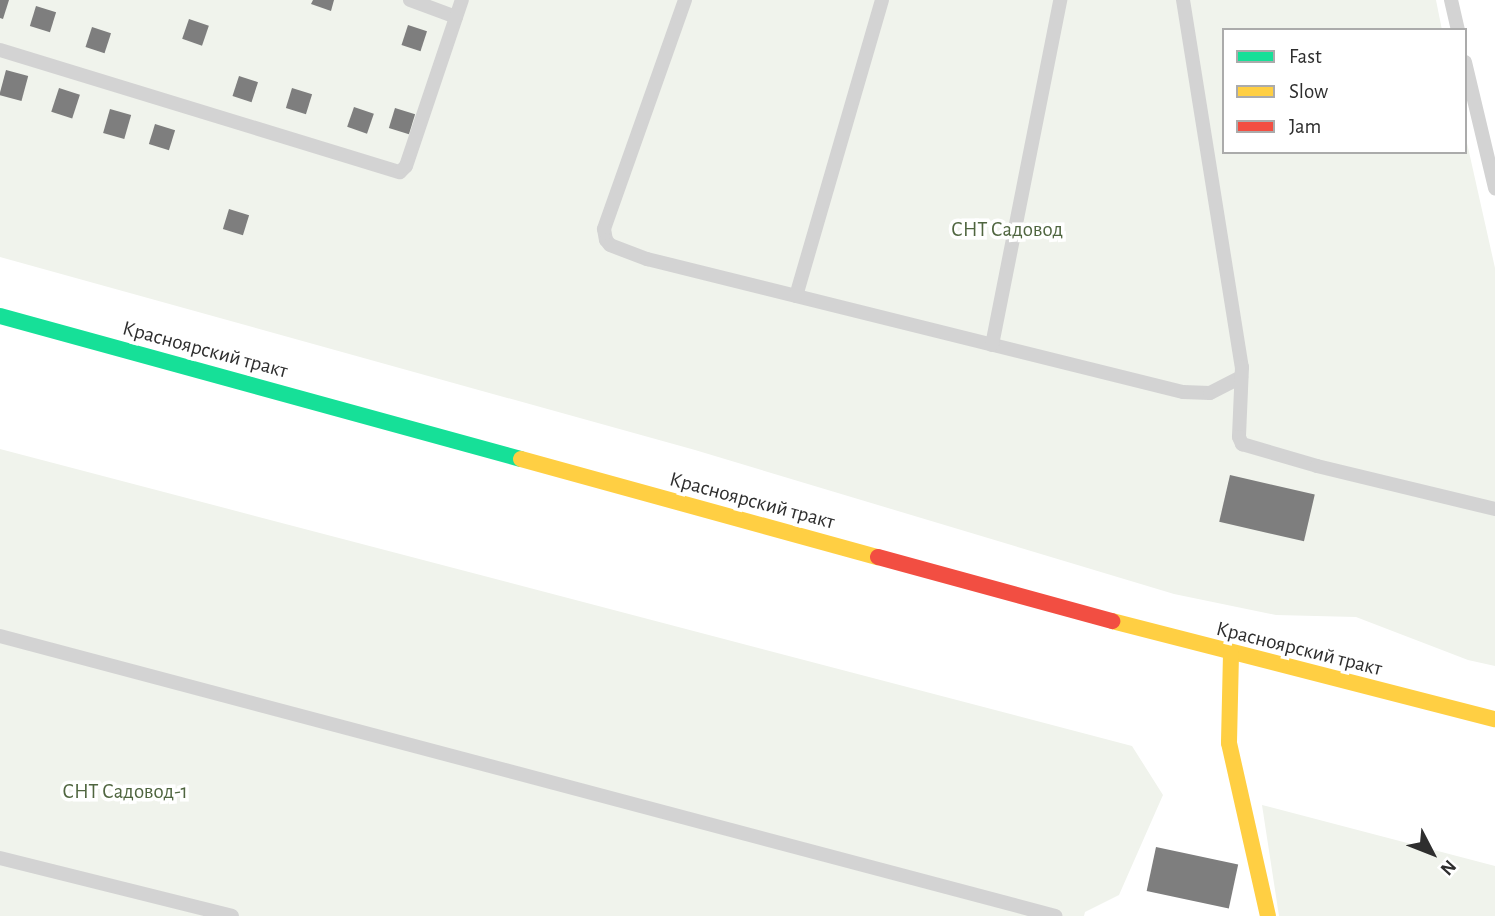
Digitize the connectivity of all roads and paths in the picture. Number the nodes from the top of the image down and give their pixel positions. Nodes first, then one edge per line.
1 (410, 0) edge
2 (461, 0) edge
3 (685, 0) edge
4 (882, 0) edge
5 (1060, 0) edge
6 (1183, 0) edge
7 (1451, 0) edge
8 (456, 17) junction
9 (1458, 28) edge
10 (0, 50) edge
11 (1467, 70) edge
12 (1495, 188) edge
13 (796, 296) junction
14 (0, 316) edge
15 (992, 345) junction
16 (1241, 377) junction
17 (1495, 509) edge
18 (0, 636) edge
19 (1231, 654) junction
20 (1495, 719) edge
21 (0, 858) edge
22 (232, 916) edge
23 (1055, 916) edge
24 (1268, 916) edge

1 - 8 lane
2 - 8 lane
3 - 13 lane
4 - 13 lane
5 - 15 lane
6 - 16 lane
7 - 9 lane
8 - 10 lane
11 - 12 lane
13 - 15 lane
14 - 19 main road, Красноярский тракт
15 - 16 lane
16 - 17 lane
18 - 23 lane
19 - 20 main road, Красноярский тракт
19 - 24 main road
21 - 22 lane

